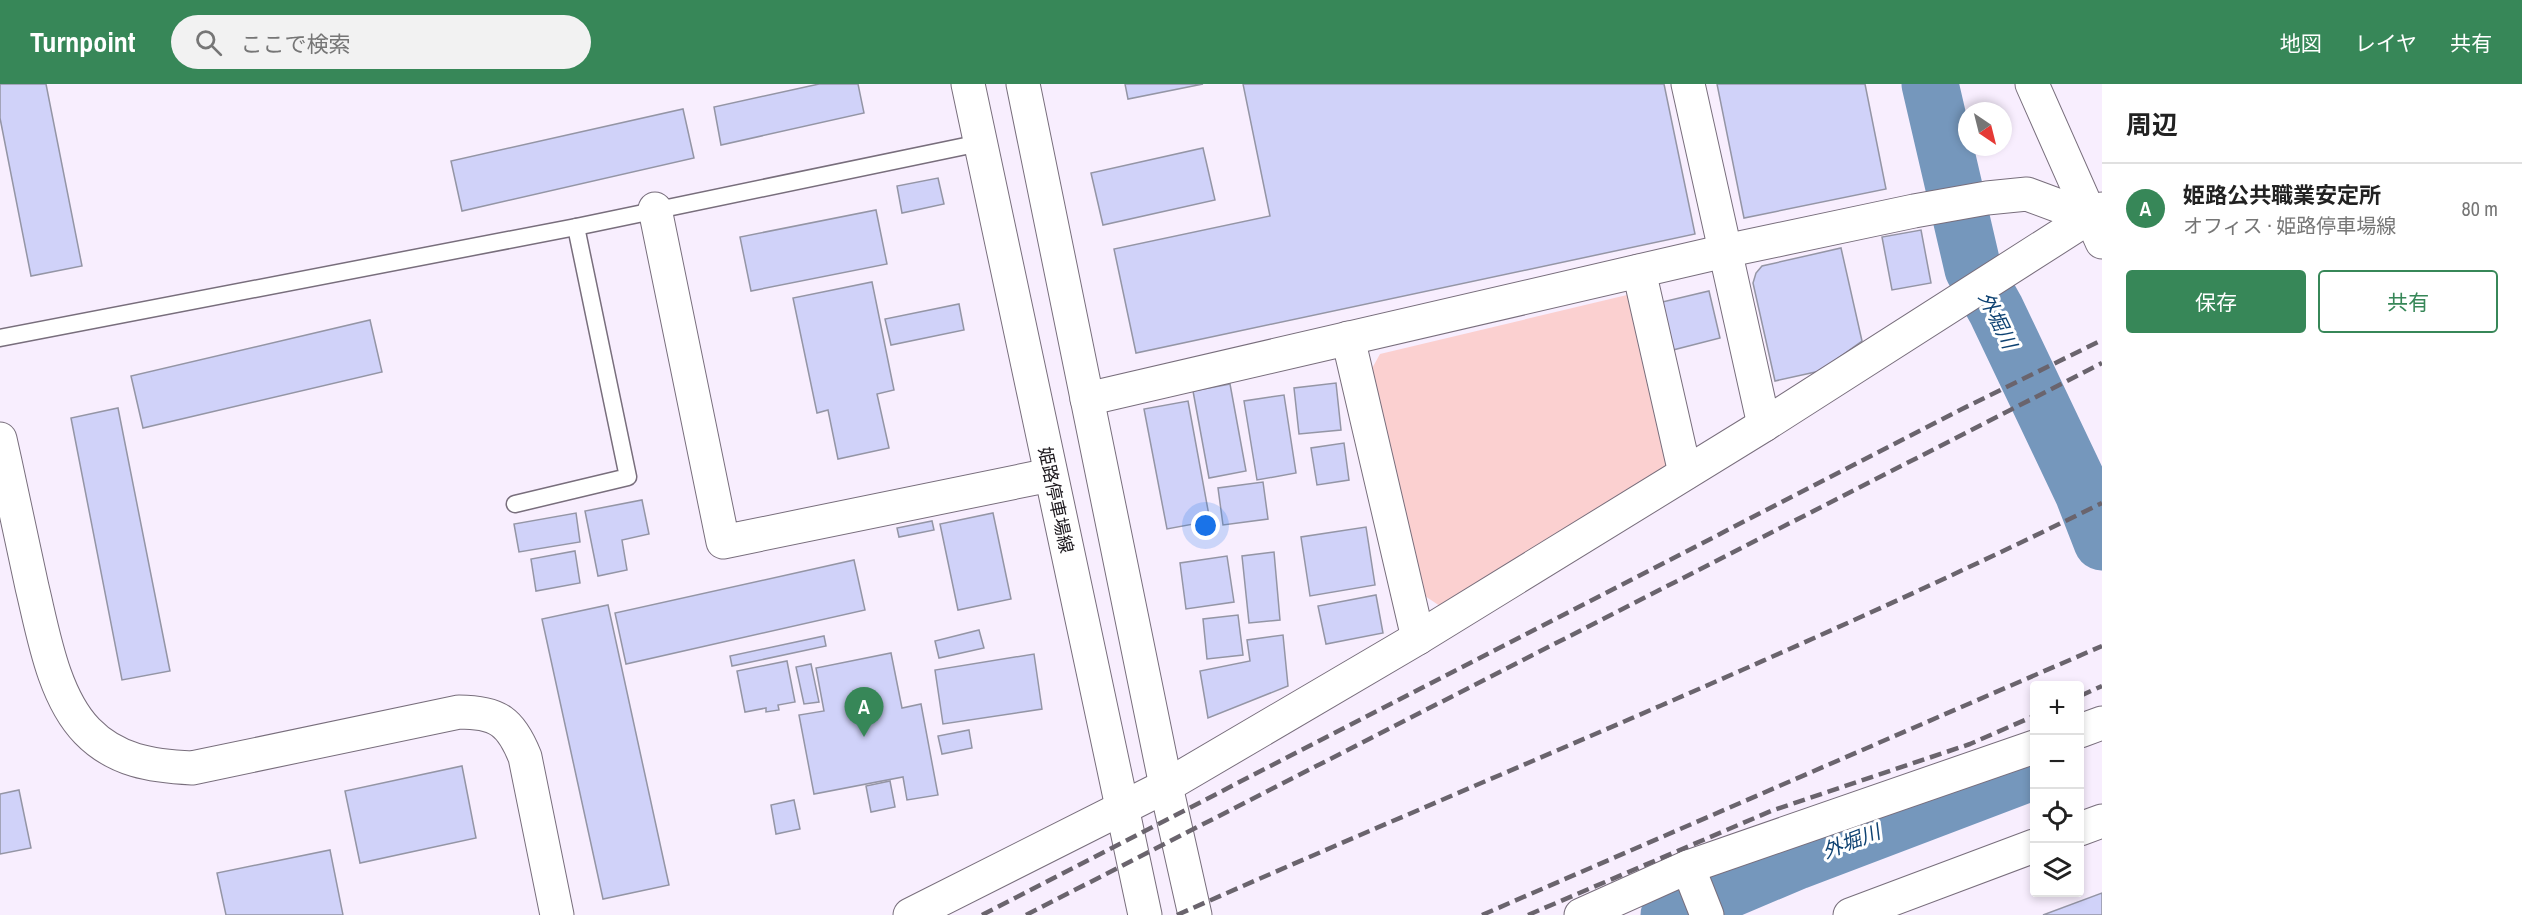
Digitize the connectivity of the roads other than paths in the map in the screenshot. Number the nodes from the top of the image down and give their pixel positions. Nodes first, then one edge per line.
1 (968, 84) edge
2 (1023, 84) edge
3 (1688, 84) edge
4 (2032, 84) edge
5 (980, 143) junction
6 (655, 209) junction
7 (2098, 222) edge
8 (576, 227) junction
9 (1725, 251) junction
10 (1639, 271) junction
11 (0, 338) edge
12 (1348, 338) junction
13 (1087, 399) junction
14 (1764, 424) junction
15 (0, 439) edge
16 (1685, 473) junction
17 (1050, 475) junction
18 (514, 504) dead end
19 (1418, 638) junction
20 (2102, 723) edge
21 (2084, 729) edge
22 (2030, 749) edge
23 (1166, 786) junction
24 (1121, 808) junction
25 (2102, 821) edge
26 (2084, 827) edge
27 (2030, 848) edge
28 (1688, 867) junction
29 (557, 915) edge
30 (910, 915) edge
31 (1145, 915) edge
32 (1195, 915) edge
33 (1581, 915) edge
34 (1707, 915) edge
35 (1850, 915) edge

1 - 5 street, 姫路停車場線
2 - 13 street
3 - 9 street
4 - 7 street
5 - 6 lane
5 - 17 street, 姫路停車場線
6 - 8 lane
6 - 17 street
7 - 9 street
7 - 14 street
8 - 11 lane
8 - 18 lane
9 - 10 street
9 - 14 street
10 - 12 street
10 - 16 street
12 - 13 street
12 - 19 street
13 - 23 street
14 - 16 street
15 - 29 street
16 - 19 street
17 - 24 street, 姫路停車場線
19 - 23 street
20 - 21 street
22 - 28 street
23 - 24 street
23 - 32 street
24 - 30 street
24 - 31 street, 姫路停車場線
25 - 26 street
27 - 35 street
28 - 33 street
28 - 34 street

